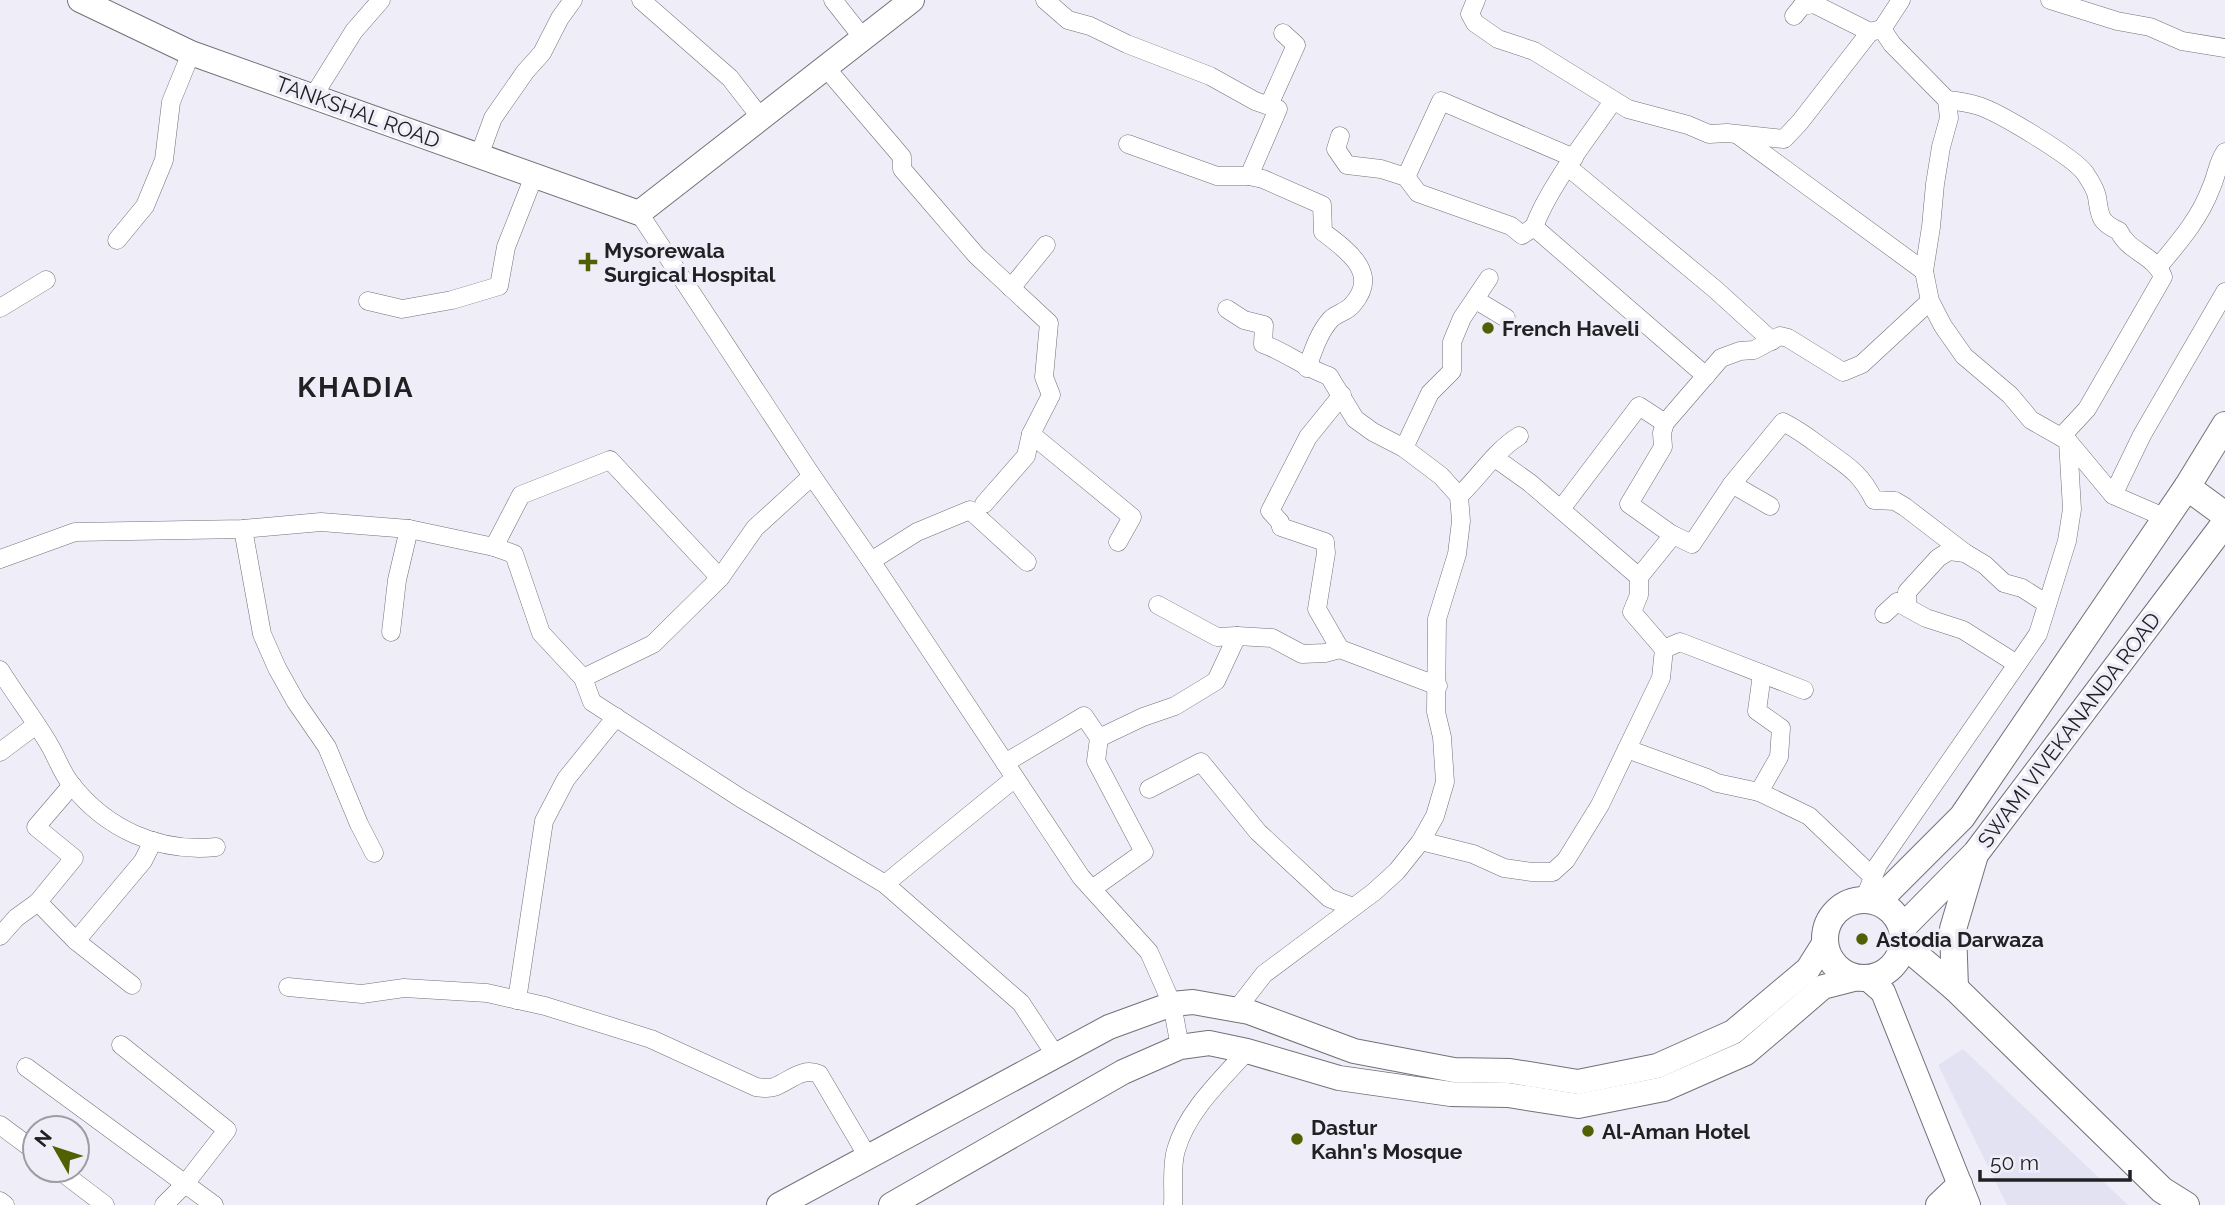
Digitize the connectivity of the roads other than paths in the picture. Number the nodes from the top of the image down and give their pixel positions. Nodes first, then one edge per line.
1 (80, 0) edge
2 (381, 0) edge
3 (573, 0) edge
4 (641, 0) edge
5 (833, 0) edge
6 (912, 0) edge
7 (1045, 0) edge
8 (1476, 0) edge
9 (1901, 0) edge
10 (2050, 0) edge
11 (1794, 16) dead end
12 (1876, 30) junction
13 (1283, 33) dead end
14 (863, 38) junction
15 (2225, 48) edge
16 (191, 53) junction
17 (826, 68) junction
18 (314, 95) junction
19 (1947, 100) junction
20 (1614, 101) junction
21 (1269, 105) junction
22 (761, 118) junction
23 (1735, 133) junction
24 (1340, 136) dead end
25 (1128, 144) dead end
26 (2225, 152) edge
27 (480, 156) junction
28 (1571, 162) junction
29 (534, 176) junction
30 (1250, 176) junction
31 (1406, 177) junction
32 (639, 213) junction
33 (1534, 227) junction
34 (117, 240) dead end
35 (1046, 245) dead end
36 (2159, 266) junction
37 (1924, 271) junction
38 (1489, 278) dead end
39 (46, 280) dead end
40 (1011, 288) junction
41 (2225, 292) edge
42 (1476, 300) junction
43 (368, 301) dead end
44 (1930, 301) junction
45 (0, 308) edge
46 (1227, 309) dead end
47 (1506, 318) dead end
48 (1772, 341) junction
49 (1307, 368) junction
50 (1706, 376) junction
51 (1342, 395) junction
52 (1665, 423) junction
53 (2225, 425) edge
54 (1031, 434) junction
55 (1519, 436) dead end
56 (2065, 439) junction
57 (1404, 448) junction
58 (1495, 458) junction
59 (812, 476) junction
60 (1732, 484) junction
61 (2187, 487) junction
62 (2113, 495) junction
63 (1459, 496) junction
64 (984, 504) dead end
65 (1770, 506) dead end
66 (1561, 509) junction
67 (2225, 515) edge
68 (2166, 518) junction
69 (2225, 523) edge
70 (243, 529) junction
71 (408, 529) junction
72 (1674, 535) junction
73 (1118, 542) dead end
74 (494, 547) junction
75 (1965, 553) junction
76 (0, 559) edge
77 (871, 561) junction
78 (1027, 562) dead end
79 (720, 578) junction
80 (1639, 578) junction
81 (2047, 604) junction
82 (1158, 606) dead end
83 (1907, 606) junction
84 (1884, 614) dead end
85 (391, 632) dead end
86 (1237, 636) junction
87 (1340, 649) junction
88 (1664, 649) junction
89 (2017, 664) junction
90 (0, 670) edge
91 (1762, 674) junction
92 (583, 678) junction
93 (1438, 686) junction
94 (1804, 690) dead end
95 (616, 717) junction
96 (36, 725) junction
97 (1099, 737) junction
98 (1627, 749) junction
99 (0, 752) edge
100 (1010, 771) junction
101 (72, 785) junction
102 (1149, 789) dead end
103 (1759, 792) junction
104 (153, 841) junction
105 (1421, 841) junction
106 (216, 847) dead end
107 (374, 853) dead end
108 (1976, 853) junction
109 (885, 884) junction
110 (1092, 889) junction
111 (1872, 893) junction
112 (38, 902) junction
113 (1353, 907) junction
114 (0, 936) edge
115 (1903, 937) junction
116 (76, 941) junction
117 (1825, 942) junction
118 (1863, 978) junction
119 (132, 985) dead end
120 (288, 987) dead end
121 (1955, 988) junction
122 (517, 1000) junction
123 (1172, 1004) junction
124 (1236, 1010) junction
125 (121, 1045) dead end
126 (1180, 1047) junction
127 (1247, 1051) junction
128 (1055, 1056) junction
129 (26, 1067) dead end
130 (0, 1125) edge
131 (21, 1141) edge
132 (868, 1157) junction
133 (78, 1184) edge
134 (185, 1184) junction
135 (1964, 1194) edge
136 (0, 1201) edge
137 (5, 1205) edge
138 (105, 1205) edge
139 (164, 1205) edge
140 (214, 1205) edge
141 (779, 1205) edge
142 (891, 1205) edge
143 (1173, 1205) edge
144 (1938, 1205) edge
145 (2186, 1205) edge

1 - 16 main road, TANKSHAL ROAD
2 - 18 street
3 - 27 street
4 - 22 street
5 - 14 street
6 - 14 main road
7 - 21 street
8 - 20 street
9 - 12 street
10 - 15 street
11 - 12 street
12 - 19 street
12 - 23 street
13 - 21 street
14 - 17 main road
16 - 18 main road, TANKSHAL ROAD
16 - 34 street
17 - 22 main road
17 - 40 street
18 - 27 main road, TANKSHAL ROAD
19 - 36 street
19 - 37 street
20 - 23 street
20 - 28 street
21 - 30 street
22 - 32 main road
23 - 37 street
24 - 31 street
25 - 30 street
26 - 36 street
27 - 29 main road, TANKSHAL ROAD
28 - 31 street
28 - 33 street
28 - 48 street
29 - 32 main road, TANKSHAL ROAD
29 - 43 street
30 - 49 street
31 - 33 street
32 - 59 street
33 - 50 street
35 - 40 street
36 - 56 street
37 - 44 street
38 - 42 street
39 - 45 street
40 - 54 street
41 - 62 street
42 - 47 street
42 - 57 street
44 - 48 street
44 - 56 street
46 - 49 street
48 - 50 street
49 - 51 street
50 - 52 street
51 - 57 street
51 - 87 street
52 - 66 street
52 - 72 street
53 - 61 main road, SWAMI VIVEKANANDA ROAD
54 - 64 street
54 - 73 street
55 - 58 street
56 - 62 street
56 - 81 street
57 - 63 street
58 - 63 street
58 - 66 street
59 - 77 street
59 - 79 street
60 - 65 street
60 - 72 street
60 - 75 street
61 - 67 main road
61 - 68 main road, SWAMI VIVEKANANDA ROAD
62 - 68 street
63 - 93 street
66 - 80 street
68 - 111 main road, SWAMI VIVEKANANDA ROAD
69 - 108 main road, SWAMI VIVEKANANDA ROAD
70 - 71 street
70 - 76 street
70 - 107 street
71 - 74 street
71 - 85 street
72 - 80 street
74 - 79 street
74 - 92 street
75 - 81 street
75 - 83 street
77 - 78 street
77 - 100 street
79 - 92 street
80 - 88 street
81 - 89 street
82 - 86 street
83 - 84 street
83 - 89 street
86 - 87 street
86 - 97 street
87 - 93 street
88 - 91 street
88 - 98 street
89 - 111 street
90 - 96 street
91 - 94 street
91 - 103 street
92 - 95 street
93 - 105 street
95 - 109 street
95 - 122 street
96 - 99 street
96 - 101 street
97 - 100 street
97 - 110 street
98 - 103 street
98 - 105 street
100 - 109 street
100 - 110 street
101 - 104 street
101 - 112 street
102 - 113 street
103 - 111 street
104 - 106 street
104 - 116 street
105 - 113 street
108 - 115 main road, SWAMI VIVEKANANDA ROAD
108 - 121 main road
109 - 128 street
110 - 123 street
111 - 115 main road
111 - 117 main road
112 - 114 street
112 - 116 street
113 - 124 street
115 - 118 main road
115 - 121 main road
116 - 119 street
117 - 118 main road
117 - 124 main road
118 - 127 main road
118 - 135 main road
120 - 122 street
121 - 145 main road
122 - 132 street
123 - 124 main road
123 - 126 street
123 - 128 main road
125 - 134 street
126 - 127 main road
126 - 142 main road
127 - 143 street
128 - 132 main road
129 - 134 street
130 - 131 street
132 - 141 main road
133 - 138 street
134 - 139 street
134 - 140 street
135 - 144 main road
136 - 137 street

